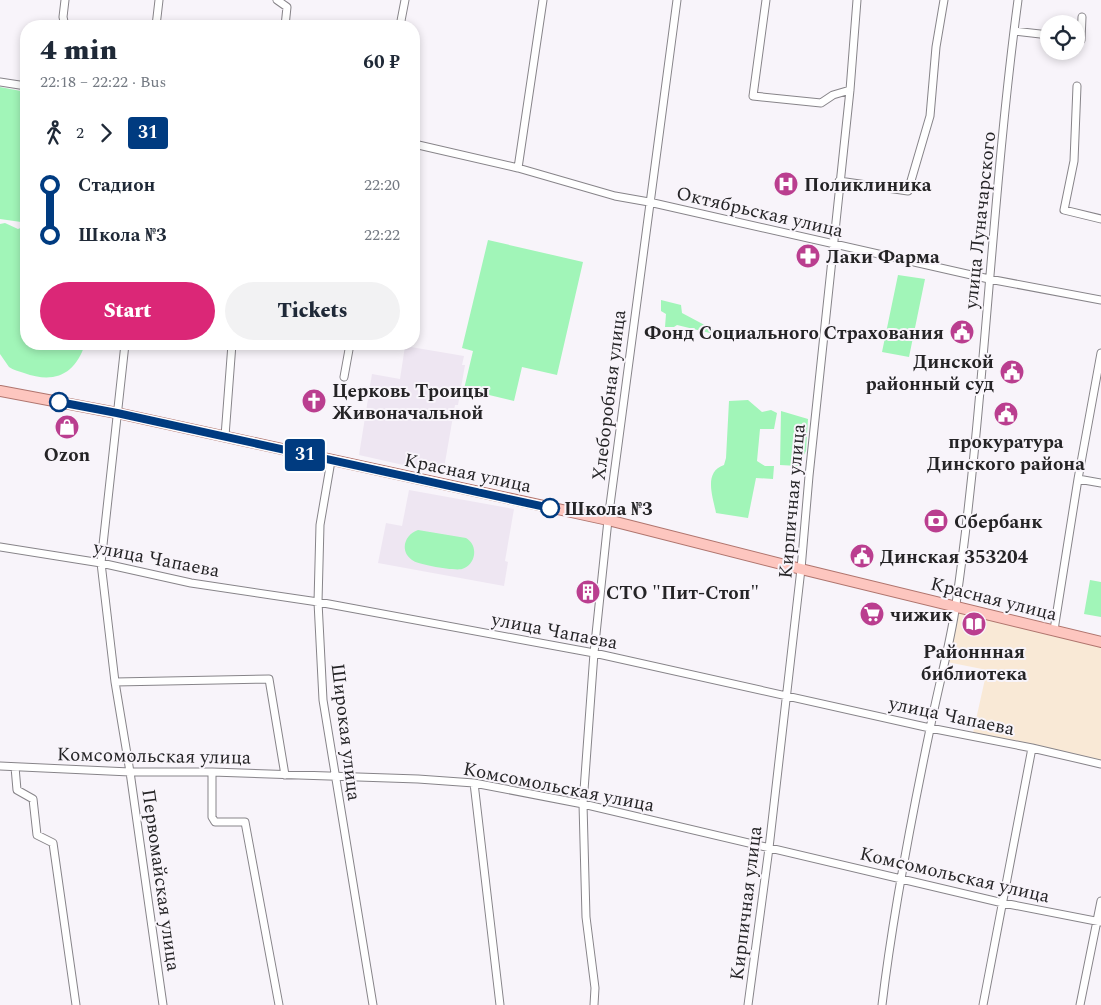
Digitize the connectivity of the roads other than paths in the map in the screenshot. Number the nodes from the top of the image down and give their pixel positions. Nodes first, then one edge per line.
1 (65, 0) edge
2 (159, 0) edge
3 (277, 0) edge
4 (405, 0) edge
5 (544, 0) edge
6 (677, 0) edge
7 (766, 0) edge
8 (857, 0) edge
9 (944, 0) edge
10 (1018, 0) edge
11 (64, 20) edge
12 (157, 20) edge
13 (286, 20) edge
14 (401, 20) edge
15 (1014, 31) junction
16 (1040, 34) edge
17 (0, 82) edge
18 (20, 85) edge
19 (1077, 86) dead end
20 (850, 90) junction
21 (420, 145) edge
22 (518, 168) junction
23 (839, 181) junction
24 (649, 202) junction
25 (1101, 219) edge
26 (833, 244) junction
27 (990, 279) junction
28 (1101, 300) edge
29 (123, 350) edge
30 (232, 350) edge
31 (349, 350) edge
32 (1101, 353) edge
33 (344, 377) dead end
34 (0, 391) edge
35 (117, 413) junction
36 (225, 436) junction
37 (331, 461) junction
38 (1078, 479) junction
39 (1101, 482) edge
40 (608, 520) junction
41 (0, 547) edge
42 (101, 563) junction
43 (801, 569) junction
44 (318, 602) junction
45 (956, 606) junction
46 (1054, 630) junction
47 (1101, 642) edge
48 (594, 653) junction
49 (115, 682) junction
50 (787, 696) junction
51 (930, 728) junction
52 (1032, 748) junction
53 (1101, 764) edge
54 (0, 766) edge
55 (15, 768) junction
56 (130, 772) junction
57 (212, 772) junction
58 (285, 775) junction
59 (336, 777) junction
60 (474, 784) junction
61 (584, 804) junction
62 (769, 848) junction
63 (902, 878) junction
64 (1101, 901) edge
65 (1003, 903) junction
66 (1099, 922) edge
67 (76, 1005) edge
68 (163, 1005) edge
69 (279, 1005) edge
70 (373, 1005) edge
71 (500, 1005) edge
72 (594, 1005) edge
73 (748, 1005) edge
74 (882, 1005) edge
75 (982, 1005) edge
76 (1080, 1005) edge

1 - 11 street
2 - 12 street
3 - 13 street
4 - 14 street
5 - 22 street
6 - 24 street, Хлеборобная улица
7 - 20 street
8 - 20 street, Кирпичная улица
9 - 23 street
10 - 15 street, улица Луначарского
15 - 16 street
15 - 27 street, улица Луначарского
17 - 18 street
19 - 25 street
20 - 23 street, Кирпичная улица
21 - 22 street, Октябрьская улица
22 - 24 street, Октябрьская улица
23 - 26 street, Кирпичная улица
24 - 26 street, Октябрьская улица
24 - 40 street, Хлеборобная улица
26 - 27 street, Октябрьская улица
26 - 43 street, Кирпичная улица
27 - 28 street, Октябрьская улица
27 - 45 street, улица Луначарского
29 - 35 street, Первомайская улица
30 - 36 street
31 - 33 street
32 - 38 street
34 - 35 main road, Красная улица
35 - 36 main road, Красная улица
35 - 42 street, Первомайская улица
36 - 37 main road, Красная улица
37 - 40 main road, Красная улица
37 - 44 street, Широкая улица
38 - 39 street
38 - 46 street
40 - 43 main road, Красная улица
40 - 48 street, Хлеборобная улица
41 - 42 street, улица Чапаева
42 - 44 street, улица Чапаева
42 - 49 street, Первомайская улица
43 - 45 main road, Красная улица
43 - 50 street, Кирпичная улица
44 - 48 street, улица Чапаева
44 - 59 street, Широкая улица
45 - 46 main road, Красная улица
45 - 51 street, улица Луначарского
46 - 47 main road, Красная улица
48 - 50 street, улица Чапаева
48 - 61 street, Хлеборобная улица
49 - 56 street, Первомайская улица
49 - 58 street
50 - 51 street, улица Чапаева
50 - 62 street, Кирпичная улица
51 - 52 street, улица Чапаева
51 - 63 street, улица Луначарского
52 - 53 street, улица Чапаева
52 - 65 street
54 - 55 street, Комсомольская улица
55 - 56 street, Комсомольская улица
55 - 67 street
56 - 57 street, Комсомольская улица
56 - 68 street, Первомайская улица
57 - 58 street, Комсомольская улица
57 - 69 street
58 - 59 street, Комсомольская улица
59 - 60 street, Комсомольская улица
59 - 70 street, Широкая улица
60 - 61 street, Комсомольская улица
60 - 71 street
61 - 62 street, Комсомольская улица
61 - 72 street, Хлеборобная улица
62 - 63 street, Комсомольская улица
62 - 73 street, Кирпичная улица
63 - 65 street, Комсомольская улица
63 - 74 street, улица Луначарского
64 - 66 street
65 - 66 street, Комсомольская улица
65 - 75 street
66 - 76 street

